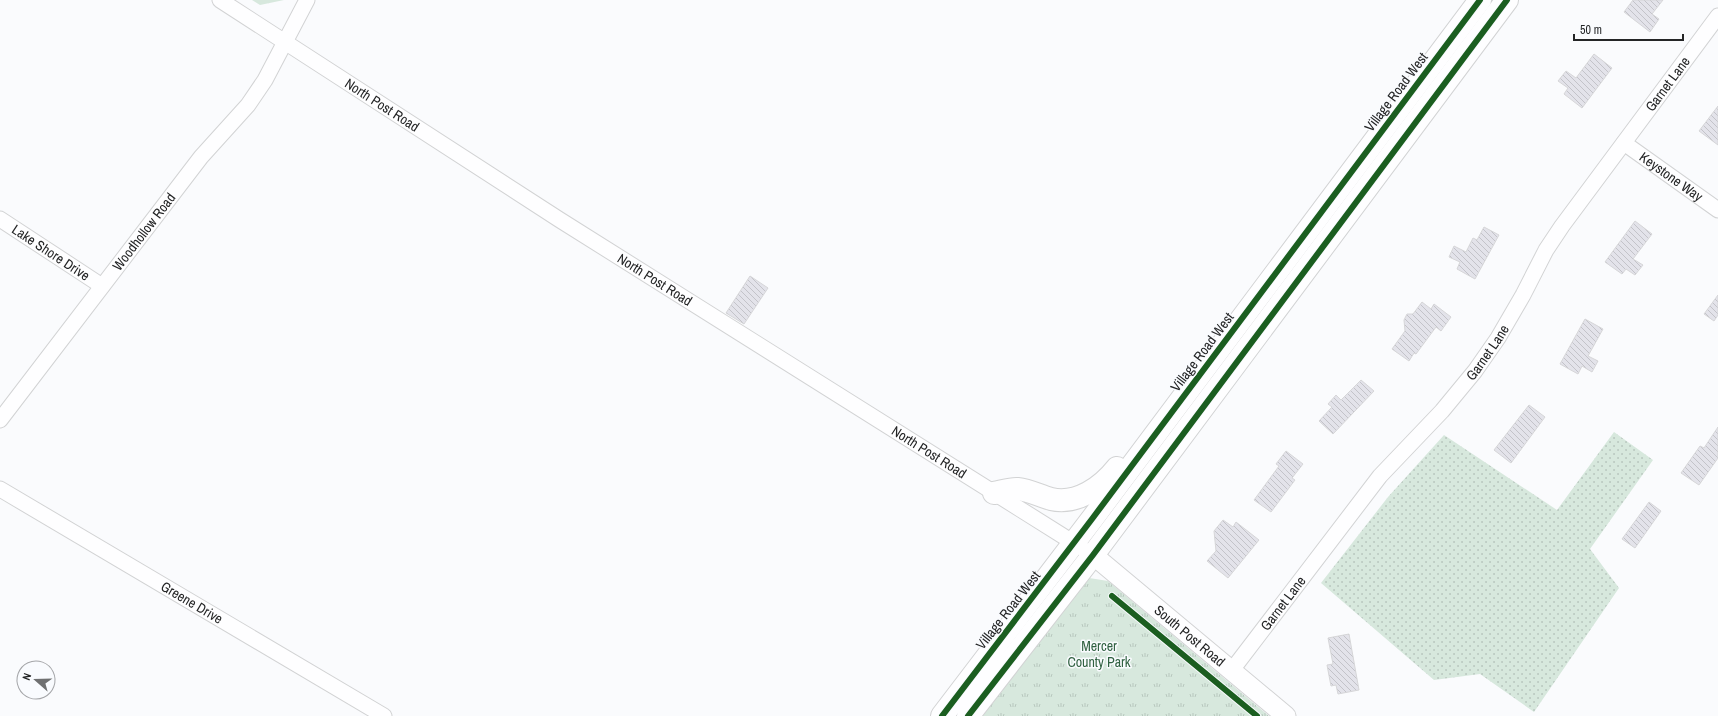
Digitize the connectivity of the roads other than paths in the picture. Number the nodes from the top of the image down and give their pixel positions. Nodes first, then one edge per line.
1 (220, 0) edge
2 (307, 0) edge
3 (1480, 0) edge
4 (1507, 0) edge
5 (1718, 16) edge
6 (286, 42) junction
7 (1624, 143) junction
8 (1341, 186) junction
9 (1718, 210) edge
10 (0, 219) edge
11 (102, 286) junction
12 (0, 420) edge
13 (0, 489) edge
14 (994, 493) junction
15 (1074, 543) junction
16 (1093, 555) junction
17 (1232, 670) junction
18 (384, 716) edge
19 (942, 716) edge
20 (968, 716) edge
21 (1286, 716) edge

1 - 6 street, North Post Road
2 - 6 street, Woodhollow Road
3 - 8 main road, Village Road West
4 - 16 main road
5 - 7 street, Garnet Lane
6 - 11 street, Woodhollow Road
6 - 14 street, North Post Road
7 - 9 street, Keystone Way
7 - 17 street, Garnet Lane
8 - 14 main road
8 - 15 main road, Village Road West
10 - 11 street, Lake Shore Drive
11 - 12 street, Woodhollow Road
13 - 18 street, Greene Drive
14 - 15 street, North Post Road
15 - 16 street, North Post Road
15 - 19 main road, Village Road West
16 - 17 street, South Post Road
16 - 20 main road
17 - 21 street, South Post Road

